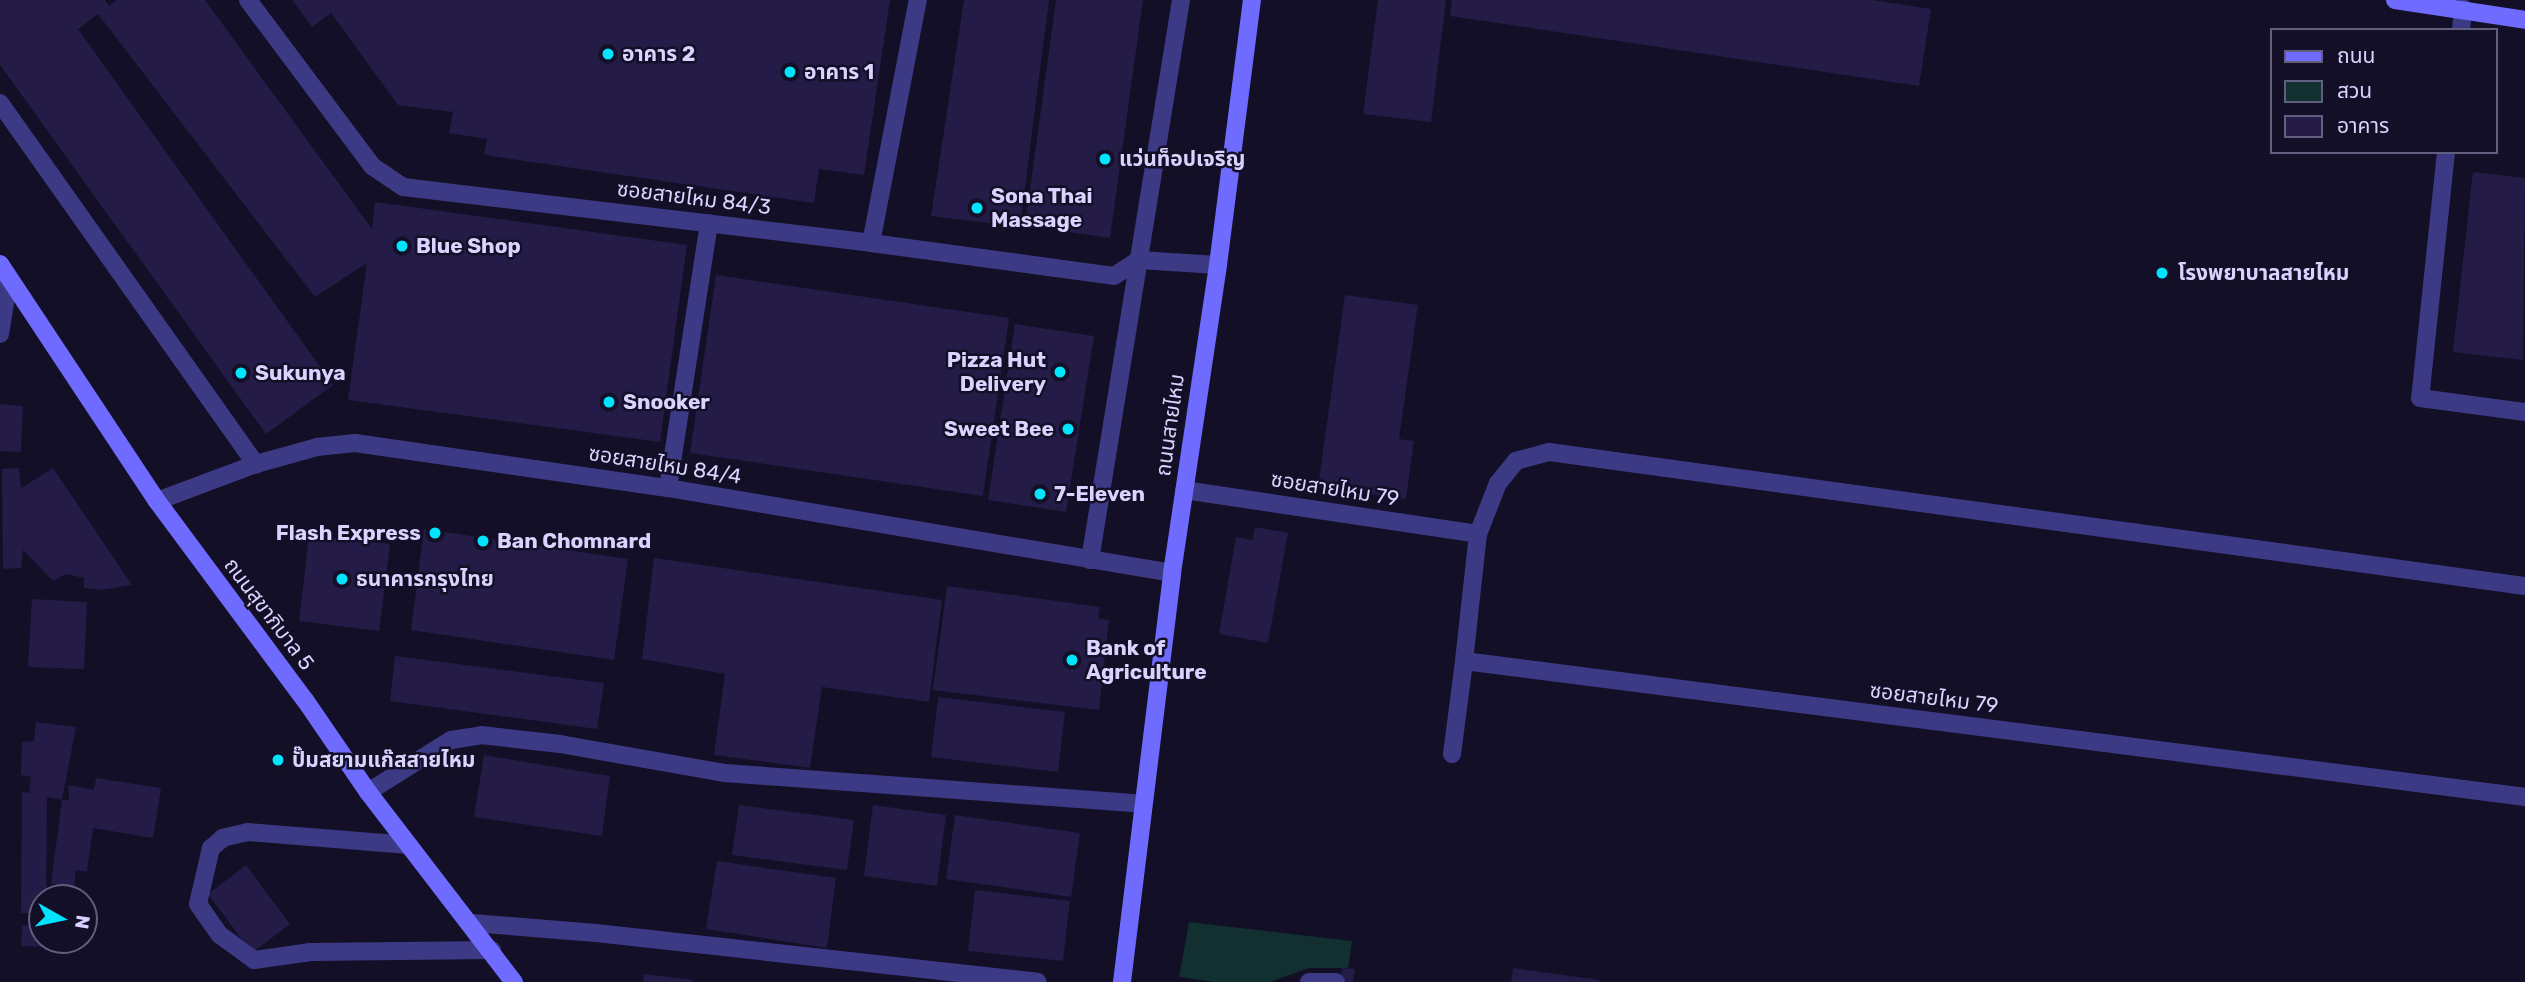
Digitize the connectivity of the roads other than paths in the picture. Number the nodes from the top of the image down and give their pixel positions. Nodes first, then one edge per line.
1 (248, 0) edge
2 (918, 0) edge
3 (1181, 0) edge
4 (1252, 0) edge
5 (2395, 0) edge
6 (2463, 8) junction
7 (2525, 20) edge
8 (2460, 28) edge
9 (0, 103) edge
10 (2446, 154) edge
11 (709, 223) junction
12 (871, 243) junction
13 (1139, 260) junction
14 (1217, 265) junction
15 (5, 271) edge
16 (0, 334) edge
17 (2525, 412) edge
18 (256, 464) junction
19 (668, 488) junction
20 (1184, 490) junction
21 (157, 501) junction
22 (1478, 534) junction
23 (1090, 561) junction
24 (1172, 573) junction
25 (2525, 586) edge
26 (1464, 661) junction
27 (1452, 754) dead end
28 (368, 792) junction
29 (2525, 797) edge
30 (1143, 804) junction
31 (409, 845) junction
32 (472, 923) junction
33 (492, 950) junction
34 (514, 982) edge
35 (1037, 982) edge
36 (1122, 982) edge
37 (1308, 982) edge
38 (1336, 982) edge

1 - 11 street, ซอยสายไหม 84/3
2 - 12 street
3 - 13 street
4 - 14 main road, ถนนสายไหม
5 - 6 main road
6 - 7 main road
6 - 8 street
9 - 18 street
10 - 17 street
11 - 12 street, ซอยสายไหม 84/3
11 - 19 street
12 - 13 street, ซอยสายไหม 84/3
13 - 14 street
13 - 23 street
14 - 20 main road, ถนนสายไหม
15 - 16 street
15 - 21 main road, ถนนสุขาภิบาล 5
18 - 19 street, ซอยสายไหม 84/4
18 - 21 street, ซอยสายไหม 84/4
19 - 23 street, ซอยสายไหม 84/4
20 - 22 street, ซอยสายไหม 79
20 - 24 main road, ถนนสายไหม
21 - 28 main road, ถนนสุขาภิบาล 5
22 - 25 street
22 - 26 street
23 - 24 street, ซอยสายไหม 84/4
24 - 30 main road, ถนนสายไหม
26 - 27 street
26 - 29 street, ซอยสายไหม 79
28 - 30 street
28 - 31 main road, ถนนสุขาภิบาล 5
30 - 36 main road, ถนนสายไหม
31 - 32 main road, ถนนสุขาภิบาล 5
31 - 33 street
32 - 33 main road, ถนนสุขาภิบาล 5
32 - 35 street
33 - 34 main road, ถนนสุขาภิบาล 5
37 - 38 street

